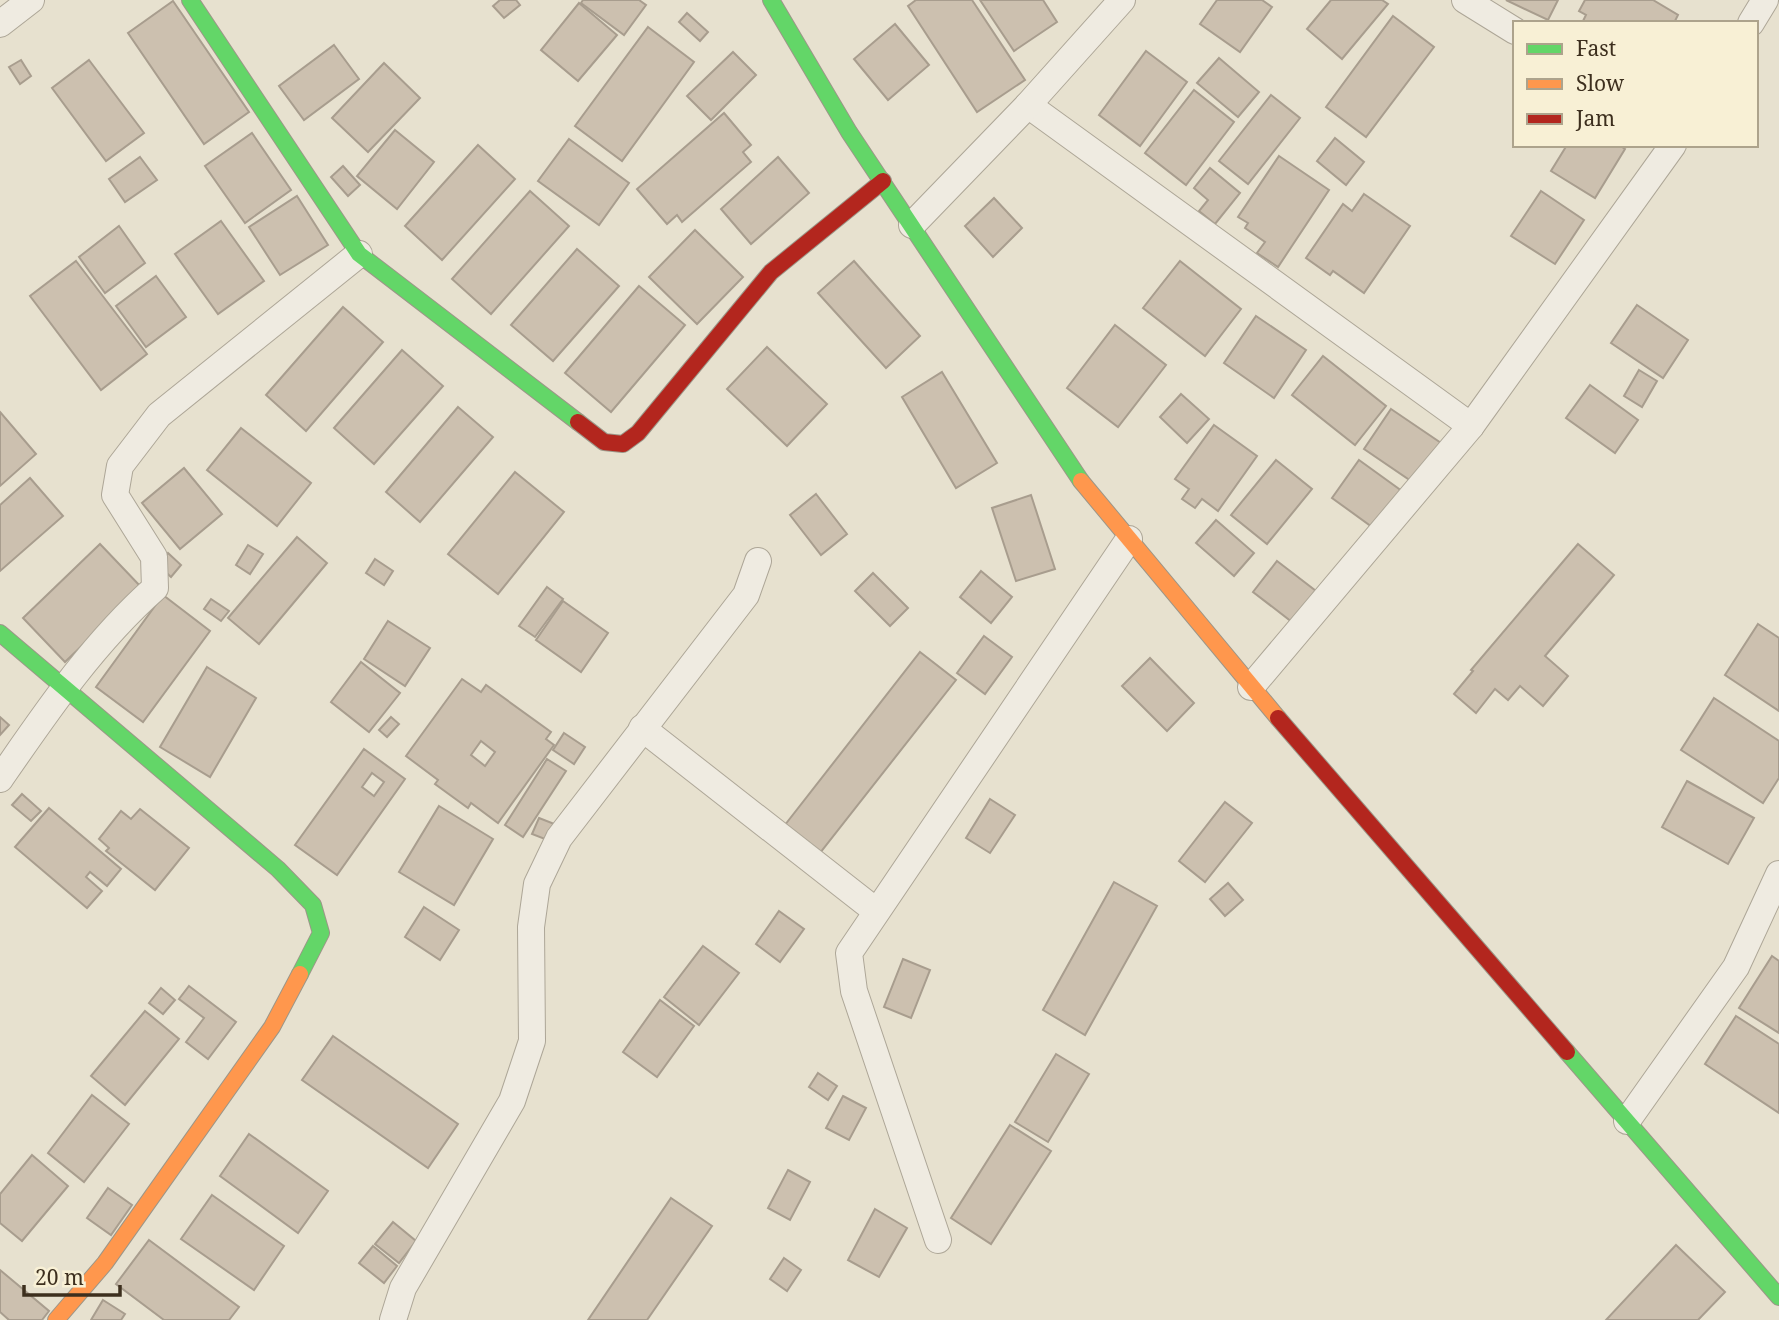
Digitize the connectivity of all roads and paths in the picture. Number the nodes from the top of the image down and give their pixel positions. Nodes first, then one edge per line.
1 (31, 0) edge
2 (190, 0) edge
3 (771, 0) edge
4 (1122, 0) edge
5 (1465, 0) edge
6 (1765, 0) edge
7 (1752, 21) edge
8 (0, 24) edge
9 (1513, 30) edge
10 (1028, 105) junction
11 (1672, 147) edge
12 (883, 181) junction
13 (912, 225) junction
14 (359, 254) junction
15 (1471, 426) junction
16 (1129, 539) junction
17 (758, 561) dead end
18 (0, 633) edge
19 (65, 686) junction
20 (1251, 687) junction
21 (642, 729) junction
22 (0, 779) edge
23 (1779, 874) edge
24 (876, 911) junction
25 (1627, 1121) junction
26 (938, 1240) dead end
27 (1779, 1297) edge
28 (56, 1320) edge
29 (393, 1320) edge

1 - 8 street
2 - 14 street
3 - 12 street
4 - 10 street
5 - 9 street
6 - 7 street
10 - 13 street
10 - 15 street
11 - 15 street
12 - 13 street
12 - 14 street
13 - 16 street
14 - 19 street
15 - 20 street
16 - 20 street
16 - 24 street
17 - 21 street
18 - 19 street
19 - 22 street
19 - 28 street
20 - 25 street
21 - 24 street
21 - 29 street
23 - 25 street
24 - 26 street
25 - 27 street

